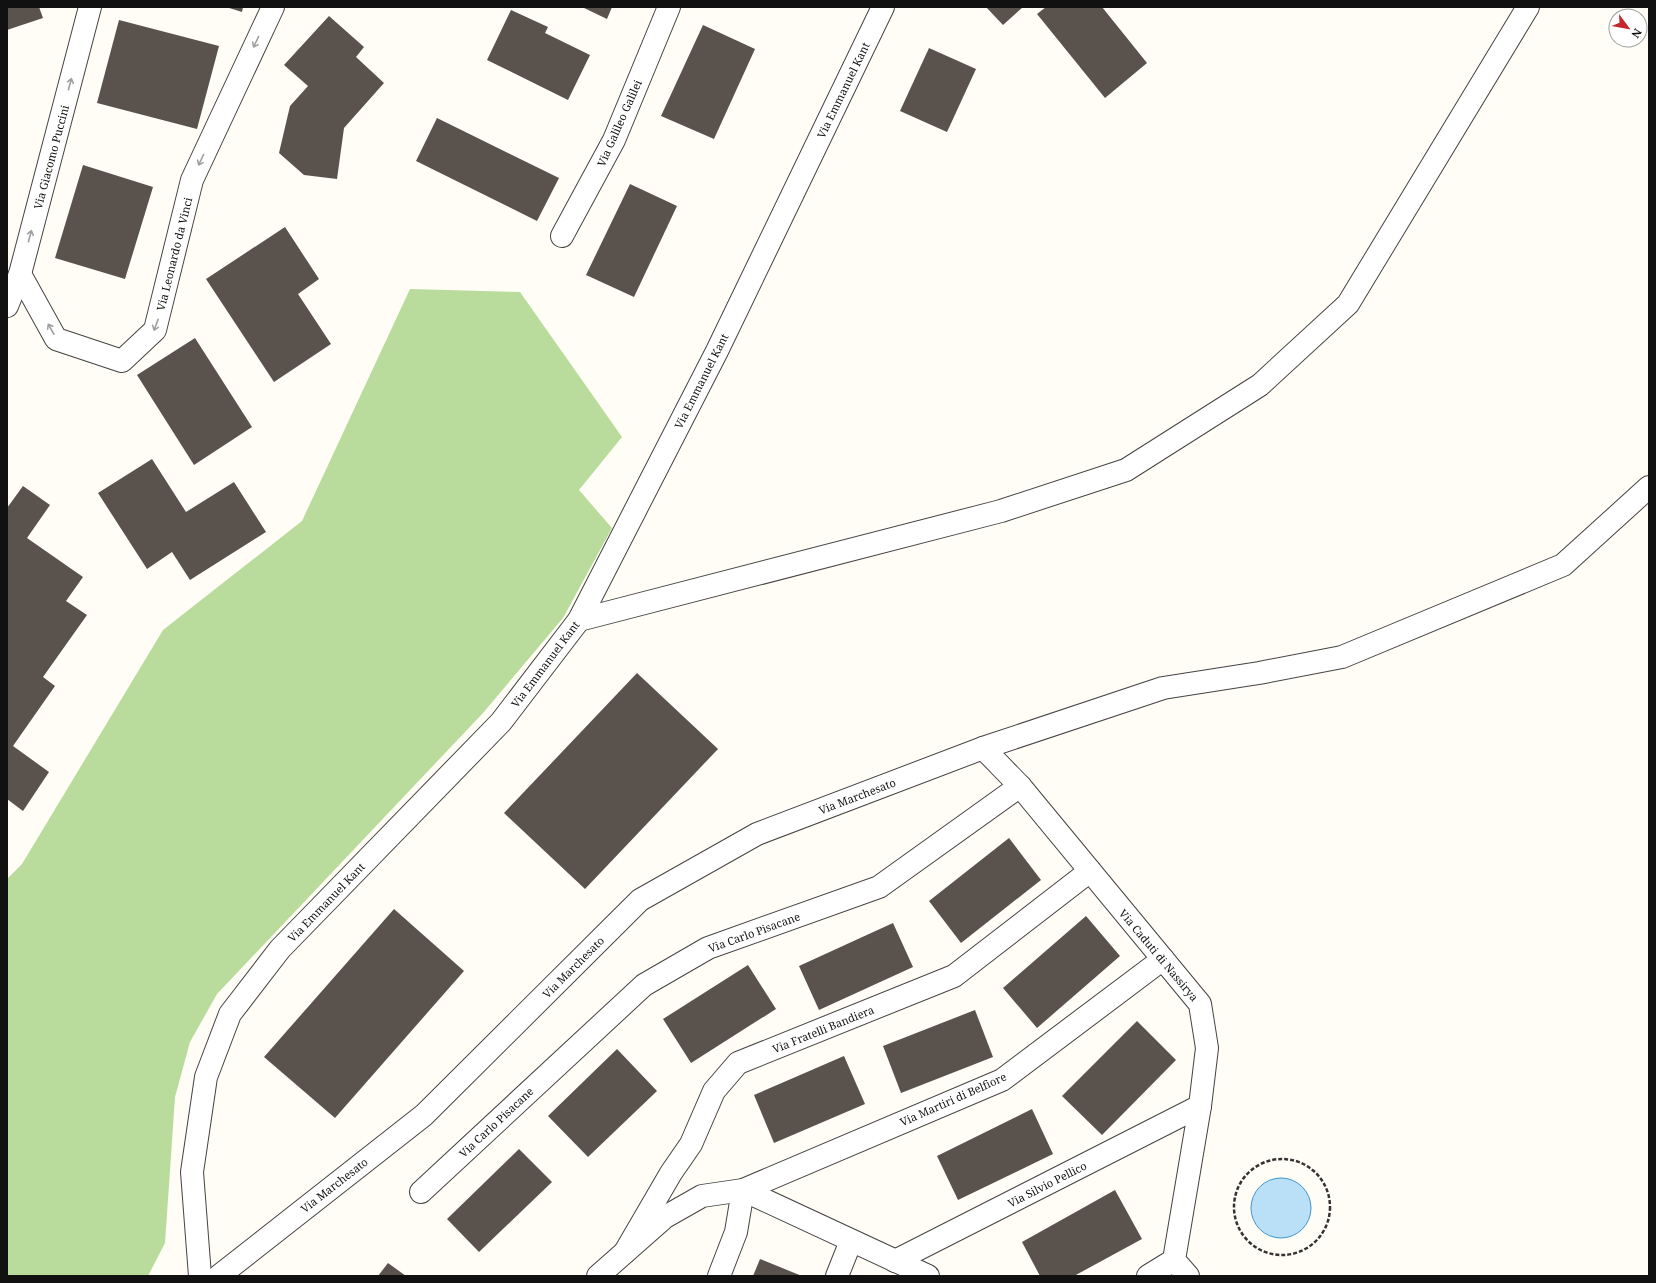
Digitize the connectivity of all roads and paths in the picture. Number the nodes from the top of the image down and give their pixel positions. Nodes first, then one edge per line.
1 (90, 7) edge
2 (273, 7) edge
3 (669, 7) edge
4 (883, 7) edge
5 (1528, 7) edge
6 (562, 236) dead end
7 (20, 274) junction
8 (7, 306) edge
9 (1649, 487) edge
10 (579, 620) junction
11 (983, 748) junction
12 (1020, 786) junction
13 (1090, 871) junction
14 (1163, 959) junction
15 (1200, 1106) junction
16 (743, 1190) junction
17 (420, 1192) dead end
18 (1240, 1231) joint
19 (851, 1241) junction
20 (625, 1252) junction
21 (895, 1261) junction
22 (1181, 1268) edge
23 (200, 1276) edge
24 (218, 1276) edge
25 (598, 1276) edge
26 (719, 1276) edge
27 (837, 1276) edge
28 (928, 1276) edge
29 (1148, 1276) edge

7 -> 1 street, Via Giacomo Puccini
2 -> 7 street, Via Leonardo da Vinci
3 - 6 street, Via Galileo Galilei
4 - 10 street, Via Emmanuel Kant
5 - 10 street
7 - 8 street, Via Giacomo Puccini
9 - 11 street, Via Marchesato
10 - 23 street, Via Emmanuel Kant
11 - 12 street, Via Caduti di Nassirya
11 - 24 street, Via Marchesato
12 - 13 street, Via Caduti di Nassirya
12 - 17 street, Via Carlo Pisacane
13 - 14 street, Via Caduti di Nassirya
13 - 20 street, Via Fratelli Bandiera
14 - 15 street, Via Caduti di Nassirya
14 - 16 street, Via Martiri di Belfiore
15 - 21 street, Via Silvio Pellico
15 - 22 street, Via Caduti di Nassirya
16 - 19 street
16 - 20 street, Via Martiri di Belfiore
16 - 26 street
18 - 18 path
19 - 21 street
19 - 27 street
20 - 25 street, Via Martiri di Belfiore
21 - 28 street
22 - 29 street

